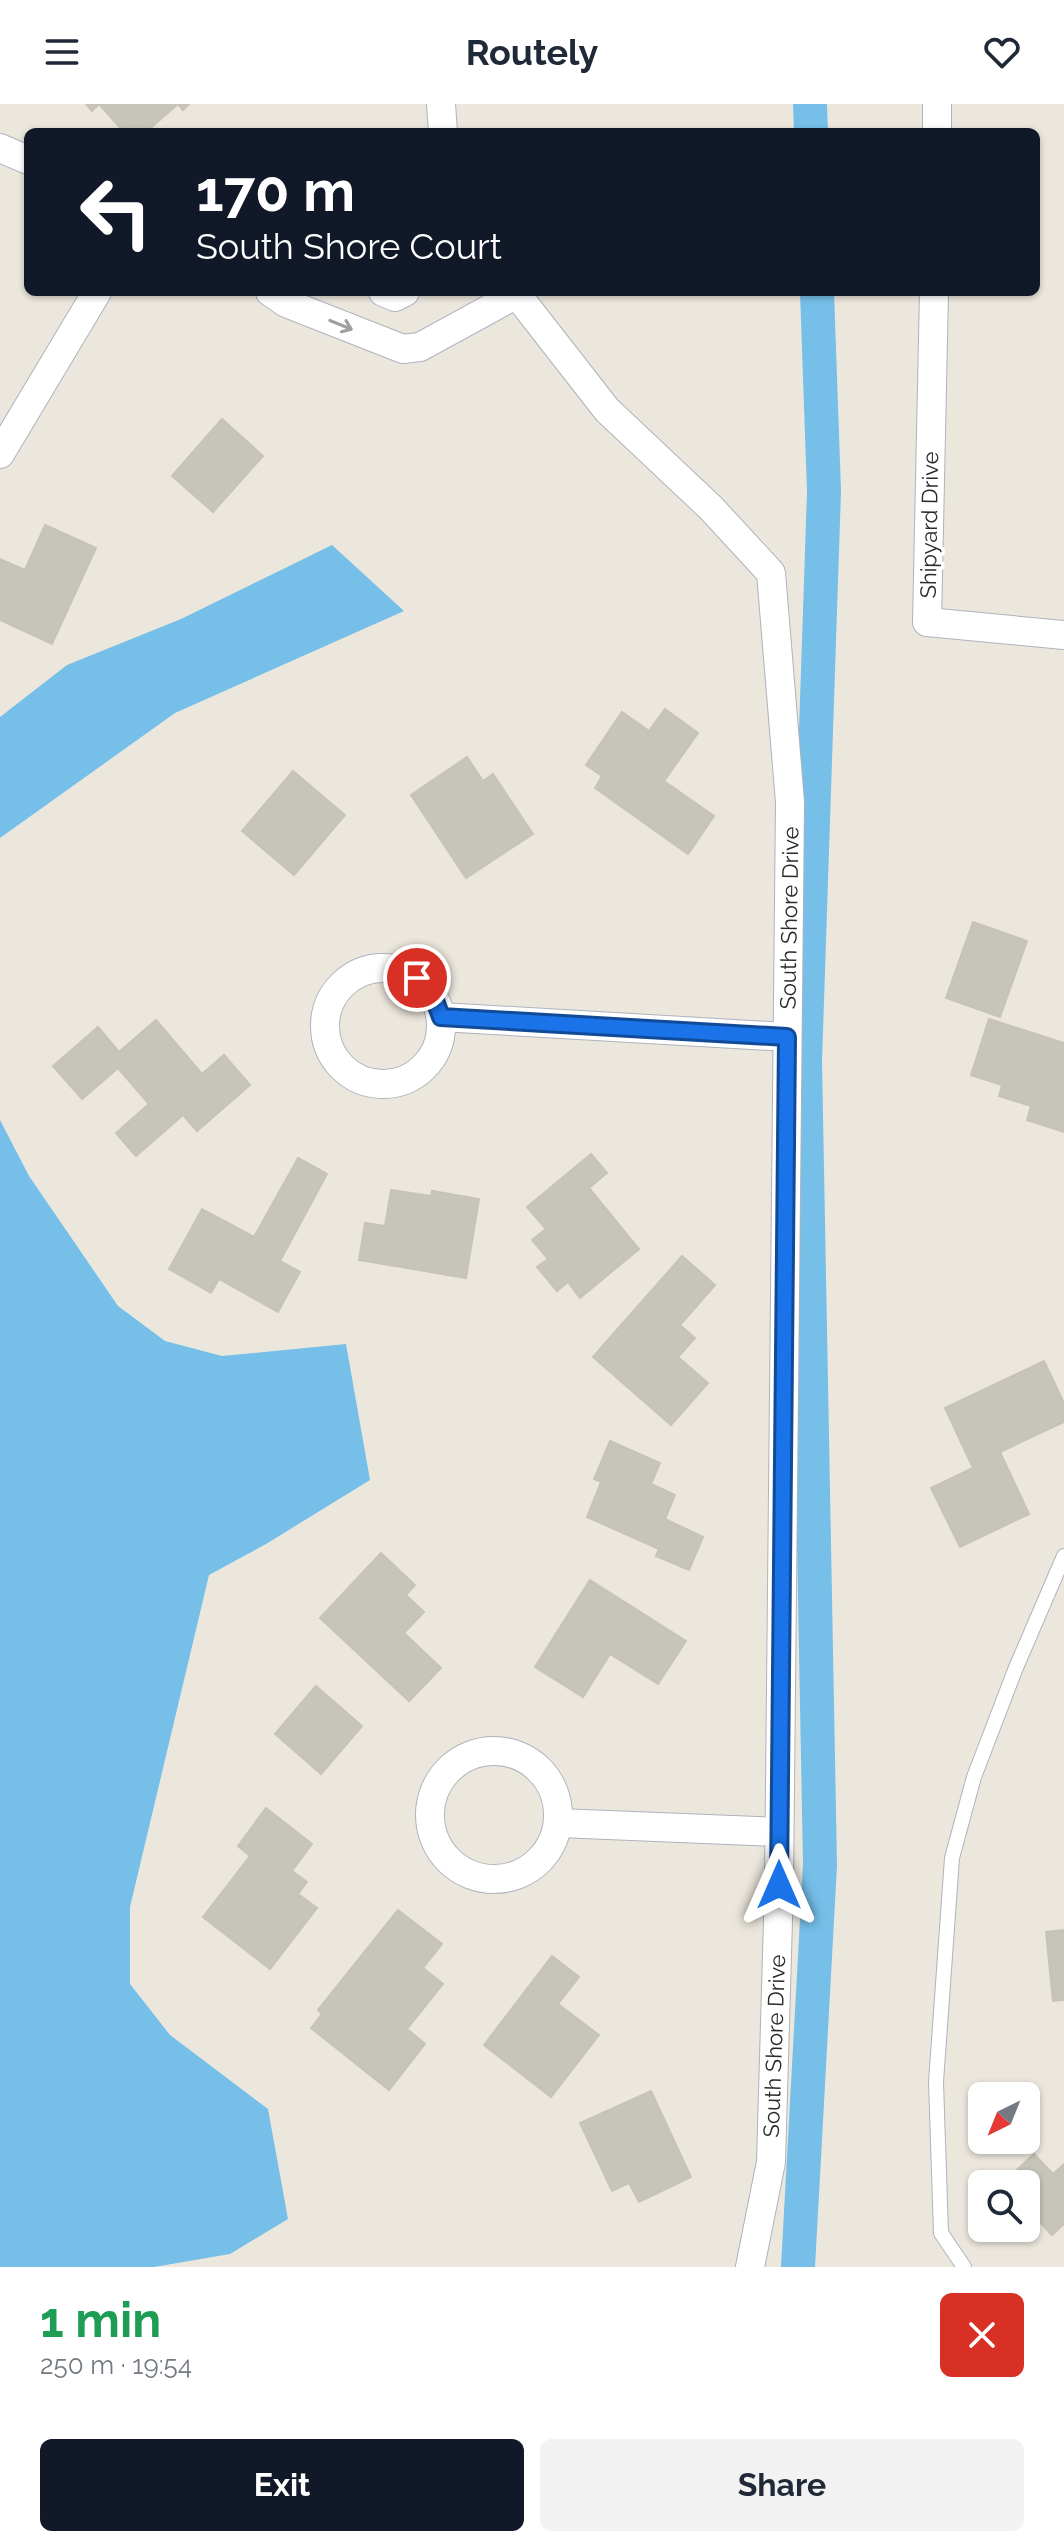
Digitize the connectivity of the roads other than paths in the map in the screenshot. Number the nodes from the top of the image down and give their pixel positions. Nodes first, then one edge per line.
1 (441, 104) edge
2 (937, 104) edge
3 (443, 128) edge
4 (937, 128) edge
5 (0, 148) edge
6 (24, 158) edge
7 (95, 296) edge
8 (276, 296) edge
9 (511, 296) edge
10 (518, 296) edge
11 (934, 296) edge
12 (0, 454) edge
13 (1064, 635) edge
14 (441, 1017) junction
15 (787, 1037) junction
16 (1064, 1556) edge
17 (559, 1823) junction
18 (779, 1832) junction
19 (750, 2267) edge
20 (964, 2267) edge

1 - 3 street
2 - 4 street
5 - 6 street
7 - 12 street
8 -> 9 street
10 - 15 street, South Shore Drive
11 - 13 street, Shipyard Drive
14 - 14 street
14 - 15 street
15 - 18 street, South Shore Drive
16 - 20 lane
17 - 17 street
17 - 18 street
18 - 19 street, South Shore Drive

